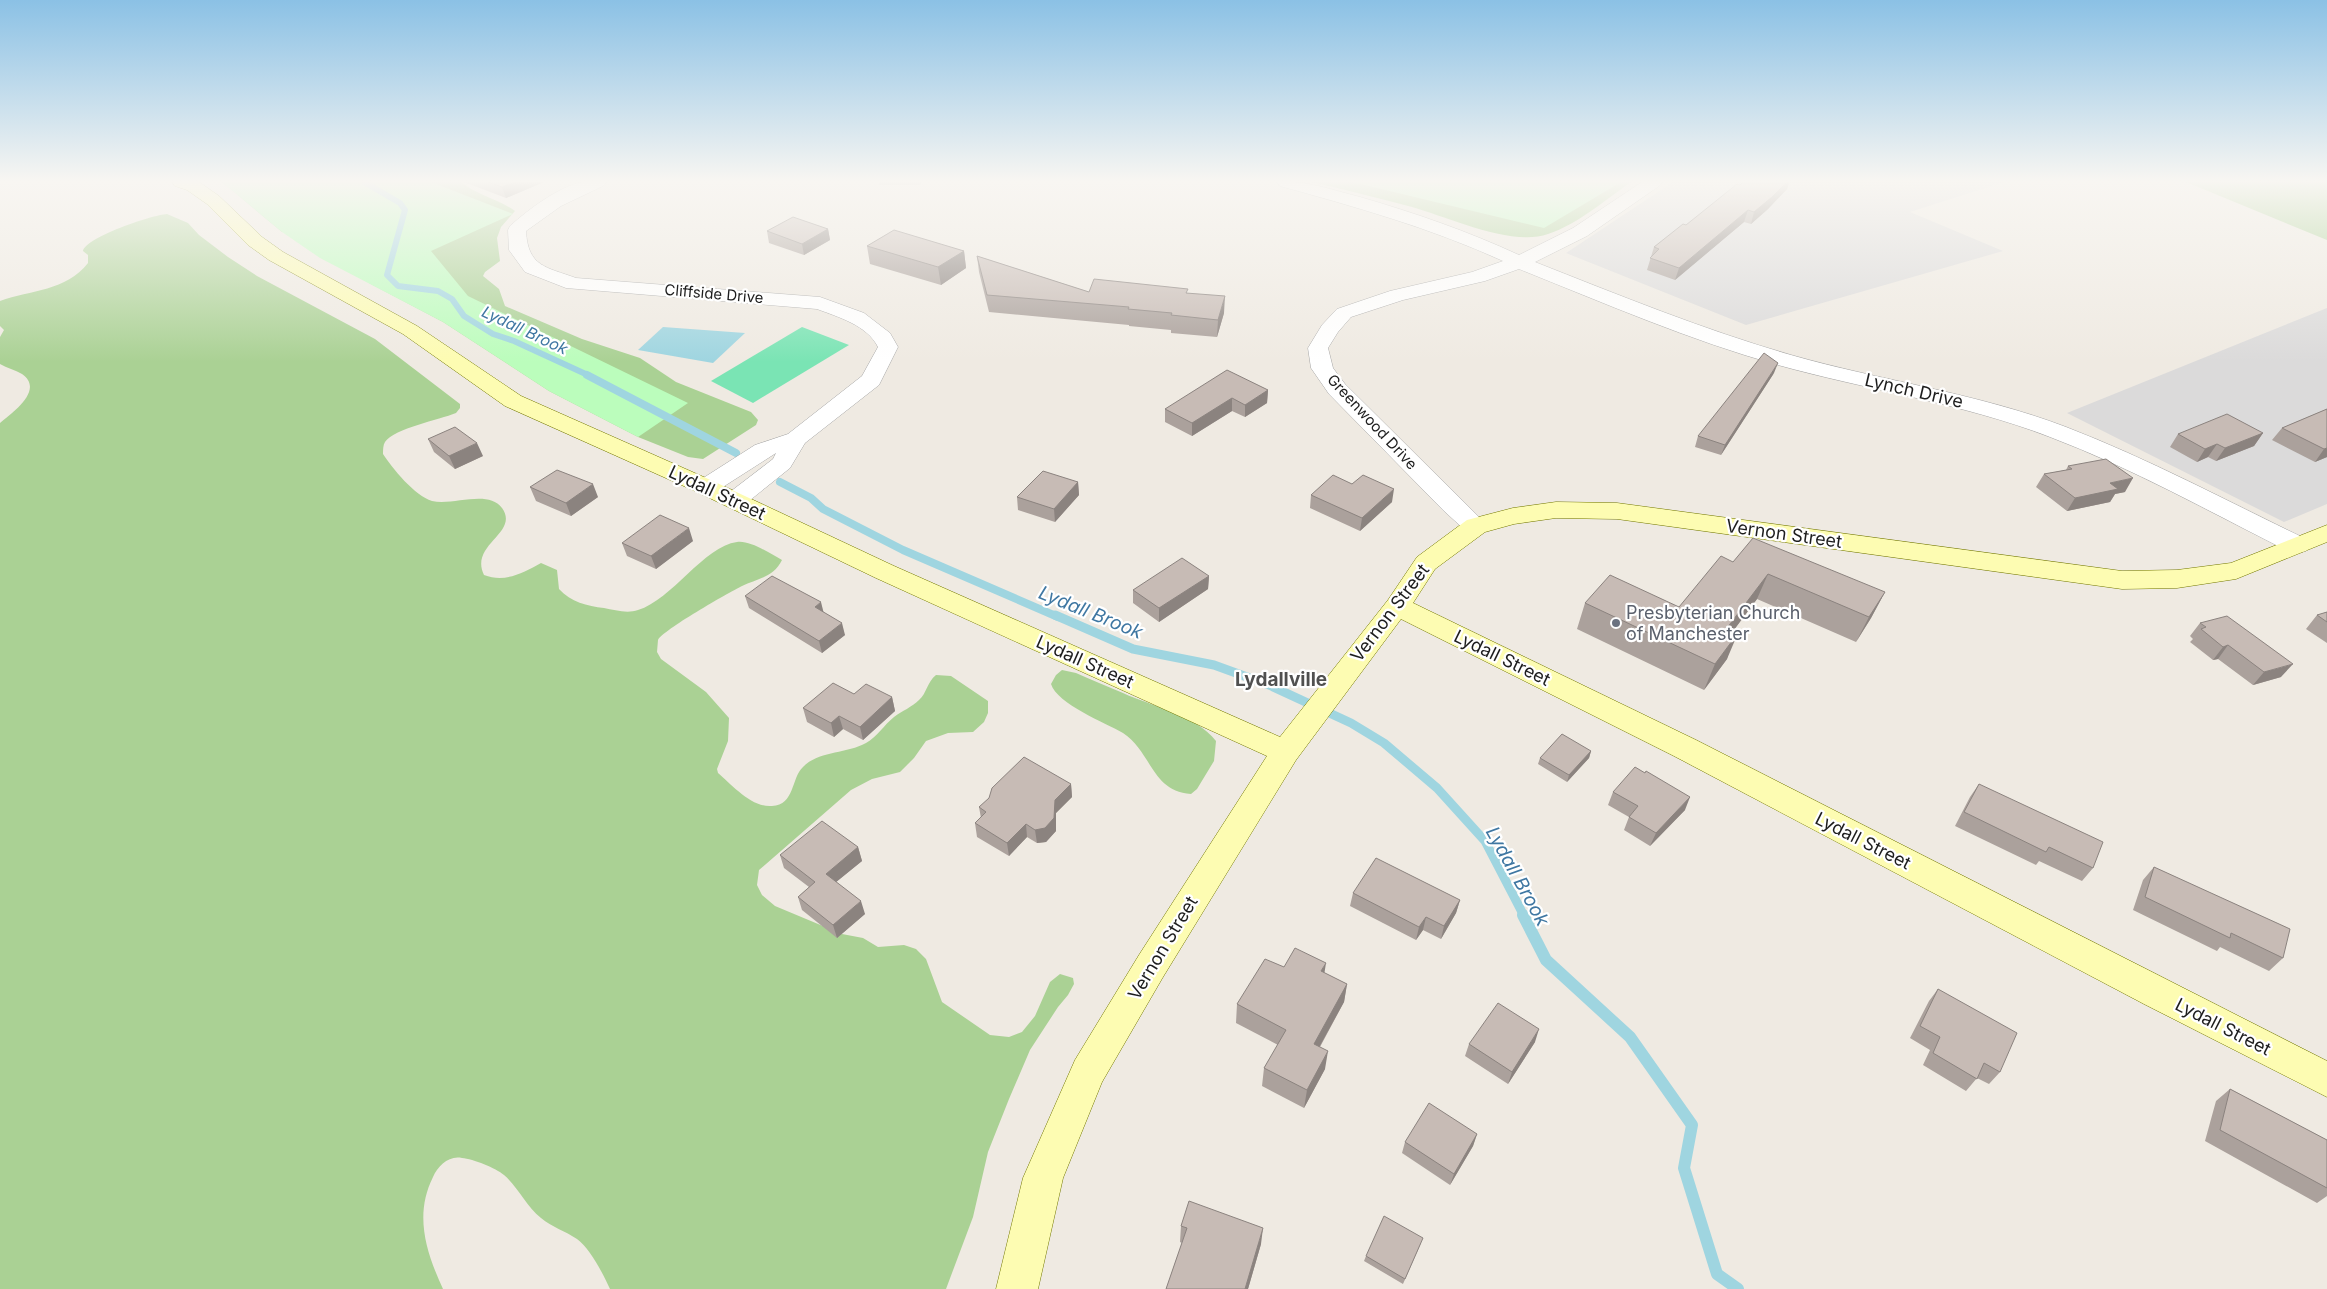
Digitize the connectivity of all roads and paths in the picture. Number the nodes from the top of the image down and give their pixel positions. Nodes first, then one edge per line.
1 (257, 242) edge
2 (518, 242) edge
3 (1477, 242) edge
4 (1560, 242) edge
5 (1520, 262) junction
6 (773, 457) junction
7 (706, 486) junction
8 (735, 500) junction
9 (1476, 526) junction
10 (2327, 533) edge
11 (2297, 546) junction
12 (1397, 606) junction
13 (1285, 752) junction
14 (2327, 1080) edge
15 (1017, 1289) edge

1 - 7 street, Lydall Street
2 - 6 street, Cliffside Drive
3 - 5 street
4 - 5 street, Greenwood Drive
5 - 9 street, Greenwood Drive
5 - 11 street, Lynch Drive
6 - 7 street, Cliffside Drive
6 - 8 street, Cliffside Drive
7 - 8 street, Lydall Street
8 - 13 street, Lydall Street
9 - 11 street, Vernon Street
9 - 12 street, Vernon Street
10 - 11 street, Vernon Street
12 - 13 street, Vernon Street
12 - 14 street, Lydall Street
13 - 15 street, Vernon Street

